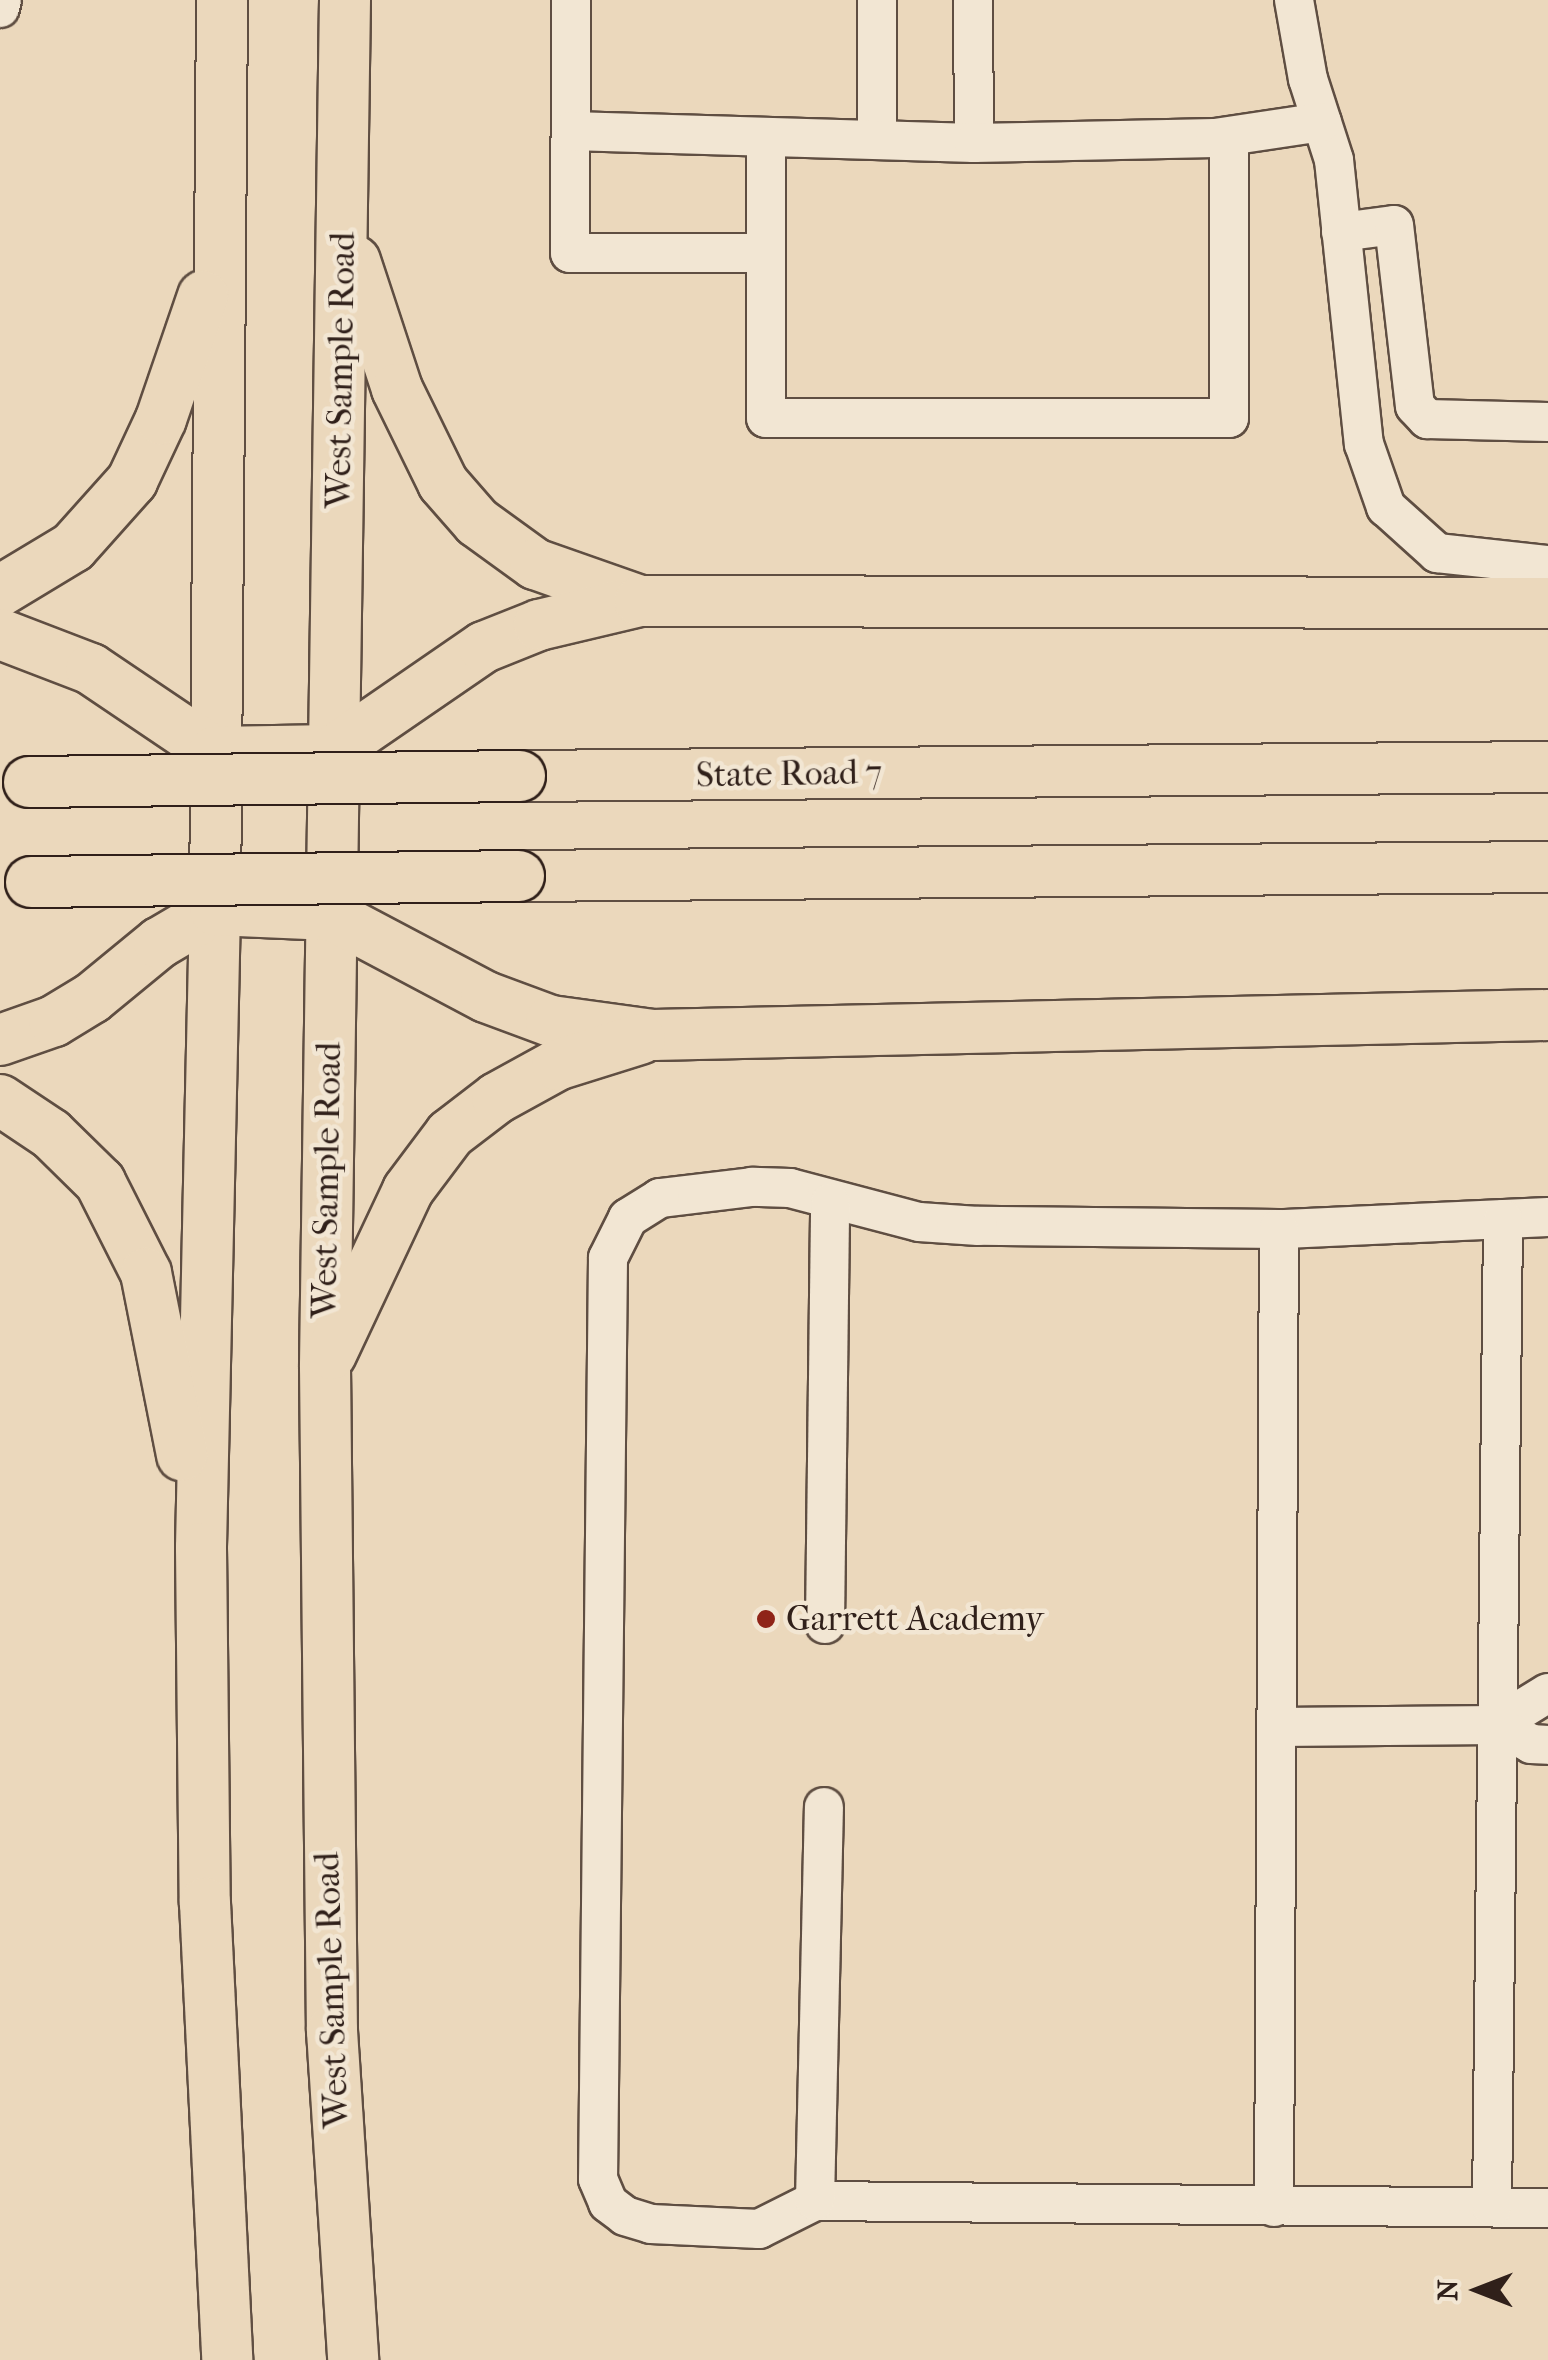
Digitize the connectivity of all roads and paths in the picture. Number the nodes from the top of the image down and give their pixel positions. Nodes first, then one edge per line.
1 (2, 0) edge
2 (222, 0) edge
3 (345, 0) edge
4 (571, 0) edge
5 (878, 0) edge
6 (973, 0) edge
7 (1294, 0) edge
8 (0, 8) edge
9 (1322, 122) junction
10 (571, 131) junction
11 (766, 137) junction
12 (1229, 137) junction
13 (878, 140) junction
14 (974, 143) junction
15 (344, 224) junction
16 (1341, 232) junction
17 (217, 253) junction
18 (766, 254) junction
19 (1548, 422) edge
20 (1548, 566) edge
21 (0, 592) edge
22 (640, 601) junction
23 (1548, 603) edge
24 (0, 634) edge
25 (334, 750) junction
26 (214, 752) junction
27 (1548, 767) edge
28 (15, 782) edge
29 (1548, 867) edge
30 (15, 882) edge
31 (215, 910) junction
32 (331, 915) junction
33 (1548, 1015) edge
34 (653, 1035) junction
35 (0, 1040) edge
36 (0, 1100) edge
37 (830, 1203) junction
38 (1548, 1218) edge
39 (1502, 1219) junction
40 (1279, 1229) junction
41 (325, 1367) junction
42 (201, 1548) junction
43 (825, 1624) dead end
44 (1548, 1693) edge
45 (1496, 1725) junction
46 (1277, 1727) junction
47 (1548, 1744) edge
48 (824, 1807) dead end
49 (815, 2201) junction
50 (1274, 2207) junction
51 (1492, 2207) junction
52 (1548, 2208) edge
53 (227, 2360) edge
54 (353, 2360) edge

1 - 8 lane
2 - 17 main road
3 - 15 main road, West Sample Road
4 - 10 lane
5 - 13 lane
6 - 14 lane
7 - 9 lane
9 - 12 lane
9 - 16 lane
10 - 11 lane
10 - 18 lane
11 - 13 lane
11 - 18 lane
12 - 14 lane
12 - 18 lane
13 - 14 lane
15 - 22 main road
15 - 25 main road, West Sample Road
16 - 19 lane
16 - 20 lane
17 - 21 main road
17 - 26 main road
22 - 23 main road
22 - 25 main road
24 - 26 main road
25 - 26 main road
25 - 32 main road, West Sample Road
26 - 31 main road
27 - 28 main road, State Road 7, bridge
29 - 30 main road, bridge
31 - 32 main road
31 - 35 main road
31 - 42 main road
32 - 34 main road
32 - 41 main road, West Sample Road
33 - 34 main road
34 - 41 main road
36 - 42 main road
37 - 40 lane
37 - 43 lane
37 - 49 lane
38 - 39 lane
39 - 40 lane
39 - 45 lane
40 - 46 lane
41 - 54 main road, West Sample Road
42 - 53 main road
44 - 45 lane
45 - 46 lane
45 - 47 lane
45 - 51 lane
46 - 50 lane
48 - 49 lane
49 - 50 lane
50 - 51 lane
51 - 52 lane

